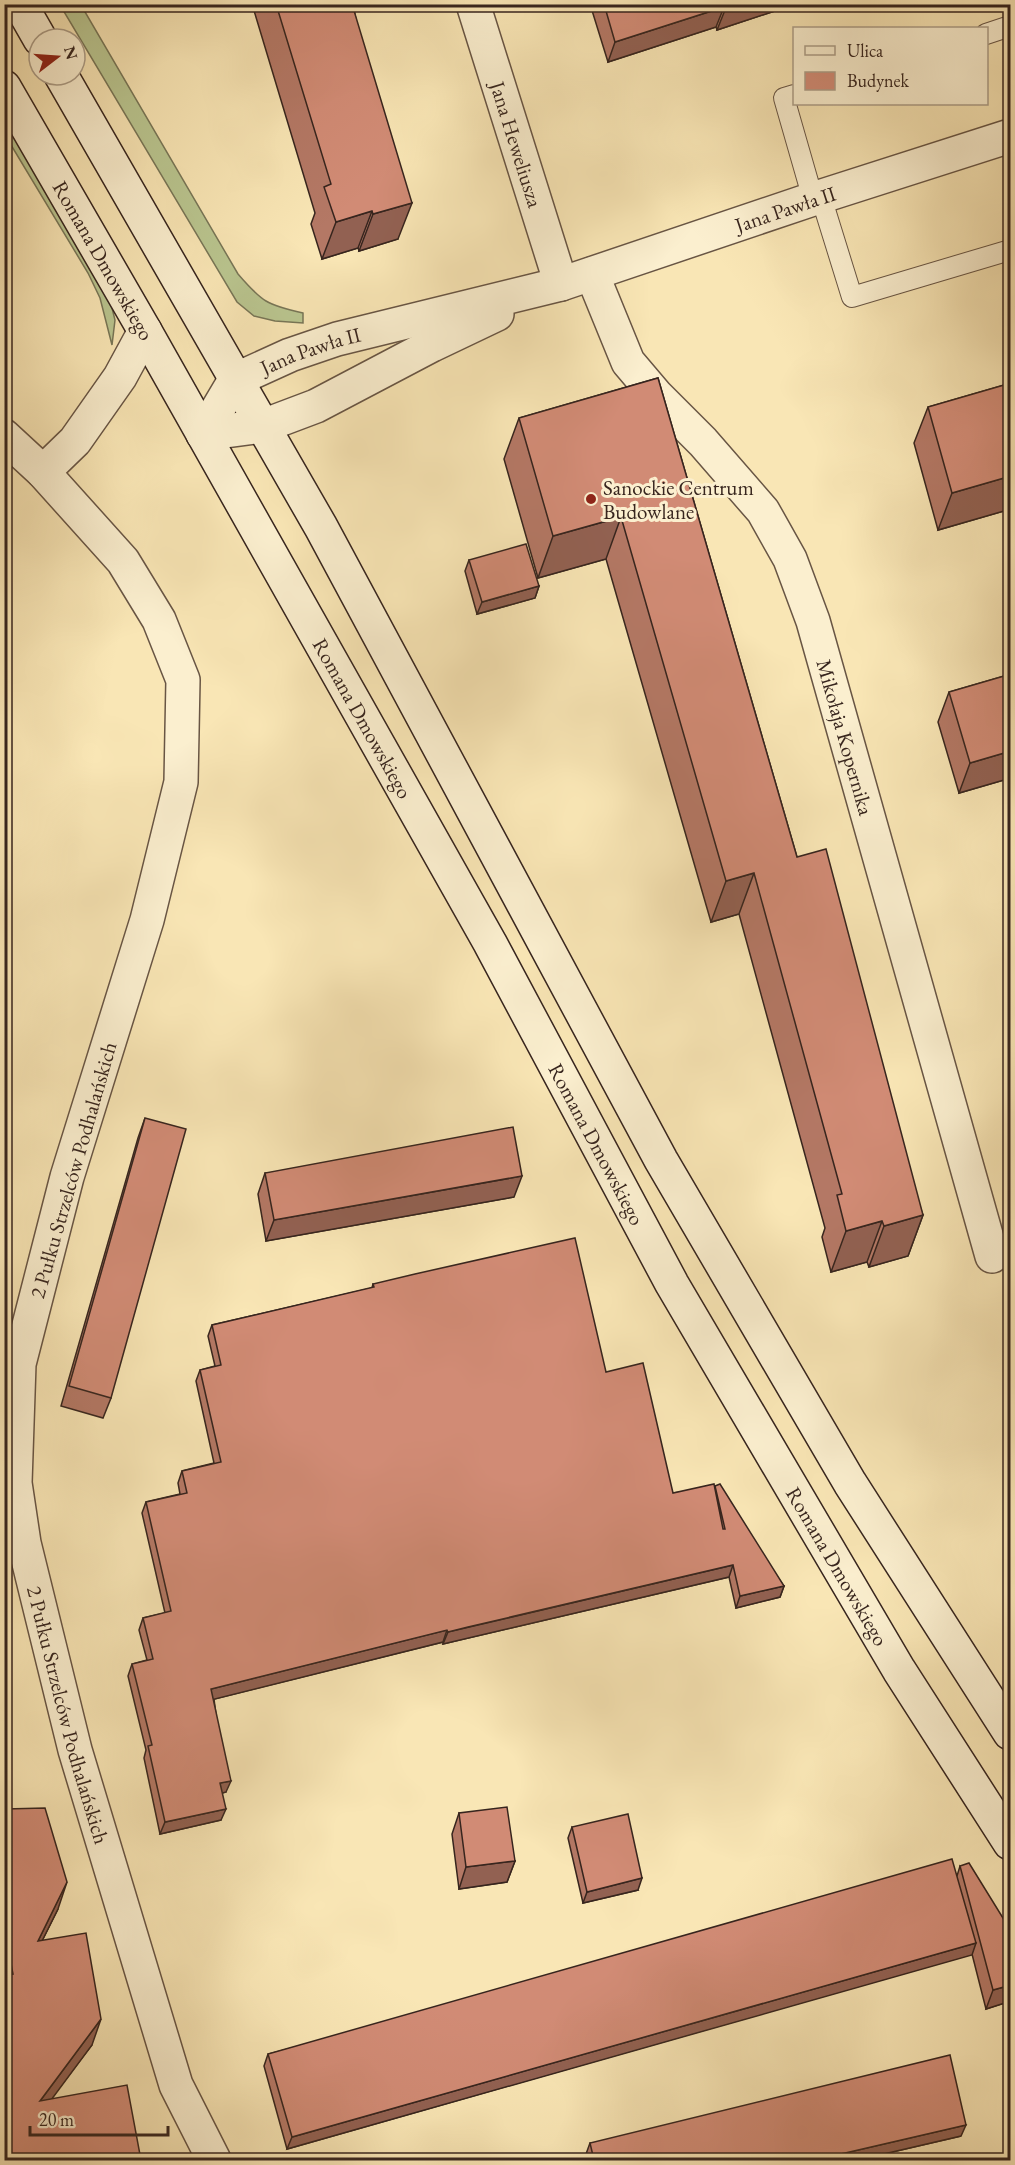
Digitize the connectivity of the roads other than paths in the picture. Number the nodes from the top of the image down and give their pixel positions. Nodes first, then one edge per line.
1 (20, 4) edge
2 (473, 4) edge
3 (1011, 26) edge
4 (33, 27) edge
5 (988, 34) edge
6 (4, 87) edge
7 (68, 87) edge
8 (793, 96) edge
9 (1011, 136) edge
10 (817, 198) junction
11 (1011, 250) edge
12 (592, 274) junction
13 (561, 284) junction
14 (145, 331) junction
15 (235, 380) junction
16 (262, 426) junction
17 (203, 434) junction
18 (4, 436) edge
19 (43, 472) junction
20 (992, 1256) dead end
21 (14, 1543) edge
22 (1011, 1733) edge
23 (1011, 1843) edge
24 (214, 2160) edge

1 - 4 street
2 - 13 street, Jana Heweliusza
3 - 5 lane
6 - 14 street, Romana Dmowskiego
7 - 15 street
8 - 10 lane
9 - 10 street, Jana Pawła II
10 - 11 lane
10 - 12 street, Jana Pawła II
12 - 13 street, Jana Pawła II
12 - 20 street, Mikołaja Kopernika
13 - 15 street, Jana Pawła II
13 - 16 street, Jana Pawła II
14 - 17 street, Romana Dmowskiego
14 - 19 street
15 - 16 street
15 - 17 street
16 - 17 street
16 - 22 street
17 - 23 street, Romana Dmowskiego
18 - 19 street, 2 Pułku Strzelców Podhalańskich
19 - 21 street, 2 Pułku Strzelców Podhalańskich
21 - 24 street, 2 Pułku Strzelców Podhalańskich

